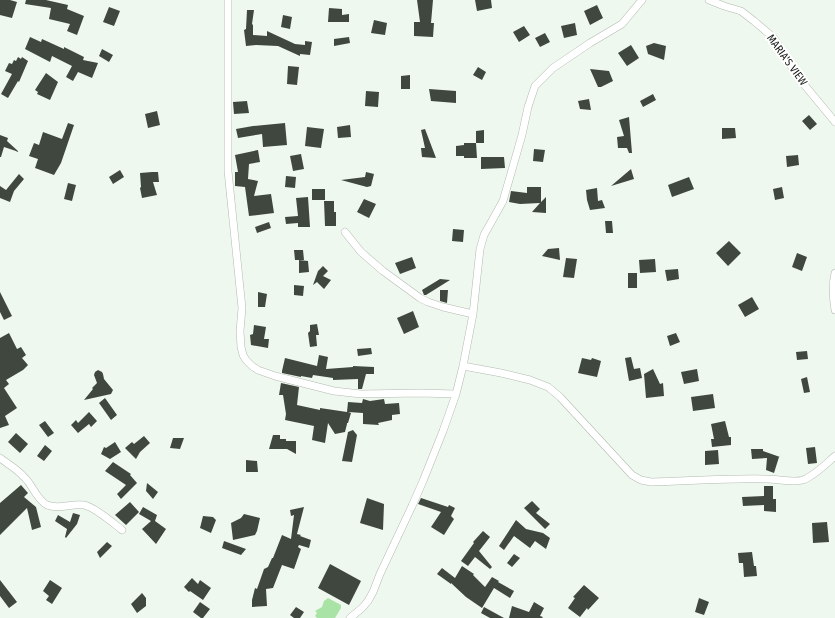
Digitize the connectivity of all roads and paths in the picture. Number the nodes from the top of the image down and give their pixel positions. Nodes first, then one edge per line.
1 (228, 0) edge
2 (642, 0) edge
3 (709, 0) edge
4 (835, 122) edge
5 (345, 232) dead end
6 (835, 273) edge
7 (835, 310) edge
8 (473, 314) junction
9 (463, 366) junction
10 (456, 394) junction
11 (835, 456) edge
12 (0, 458) edge
13 (122, 530) dead end
14 (350, 618) edge

1 - 10 street
2 - 8 street
3 - 4 street, MARIA'S VIEW
5 - 8 street
6 - 7 street
8 - 9 street
9 - 10 street
9 - 11 street
10 - 14 street
12 - 13 street

